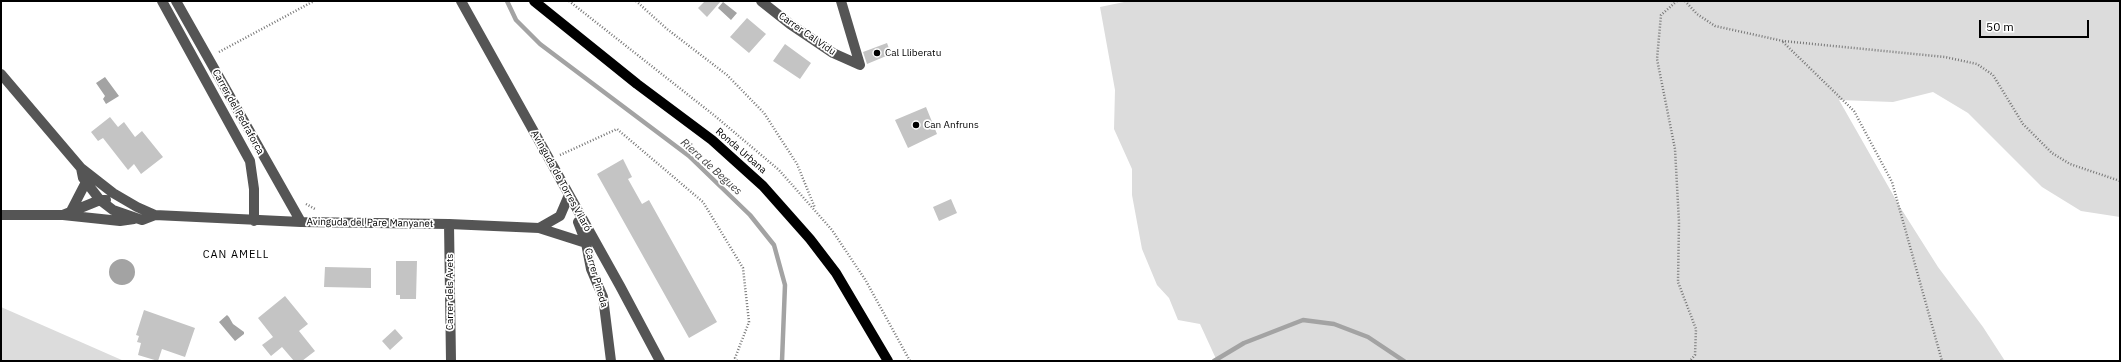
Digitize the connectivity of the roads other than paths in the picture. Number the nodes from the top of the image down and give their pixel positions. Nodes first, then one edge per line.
1 (162, 1) edge
2 (176, 1) edge
3 (461, 1) edge
4 (534, 1) edge
5 (761, 1) edge
6 (841, 1) edge
7 (1, 74) edge
8 (81, 168) junction
9 (86, 182) junction
10 (108, 188) junction
11 (569, 195) junction
12 (104, 201) junction
13 (137, 208) junction
14 (67, 213) junction
15 (155, 215) junction
16 (1, 216) edge
17 (136, 218) junction
18 (97, 219) junction
19 (254, 220) junction
20 (301, 222) junction
21 (449, 224) junction
22 (539, 228) junction
23 (586, 243) junction
24 (451, 361) edge
25 (611, 361) edge
26 (660, 361) edge
27 (888, 361) edge

1 - 19 street, Carrer del Pedraforca
2 - 20 street, Carrer del Pedraforca
3 - 11 street, Avinguda de Torres Vilaró
4 - 27 main road, Ronda Urbana
5 - 6 street, Carrer Cal Vidu
7 - 8 street
8 - 9 street, Avinguda del Pare Manyanet
8 - 10 street, Avinguda del Pare Manyanet
9 - 12 street, Avinguda del Pare Manyanet
9 - 14 street
10 - 12 street
10 - 13 street, Avinguda del Pare Manyanet
11 - 22 street
11 - 23 street, Carrer Pineda
11 - 26 street, Avinguda de Torres Vilaró
12 - 13 street
12 - 14 street
12 - 17 street, Avinguda del Pare Manyanet
12 - 18 street
13 - 15 street, Avinguda del Pare Manyanet
14 - 16 street
14 - 18 street
15 - 17 street, Avinguda del Pare Manyanet
15 - 19 street, Avinguda del Pare Manyanet
17 - 18 street
19 - 20 street, Avinguda del Pare Manyanet
20 - 21 street, Avinguda del Pare Manyanet
21 - 22 street, Avinguda del Pare Manyanet
21 - 24 street, Carrer dels Avets
22 - 23 street, Carrer Pineda
23 - 25 street, Carrer Pineda

